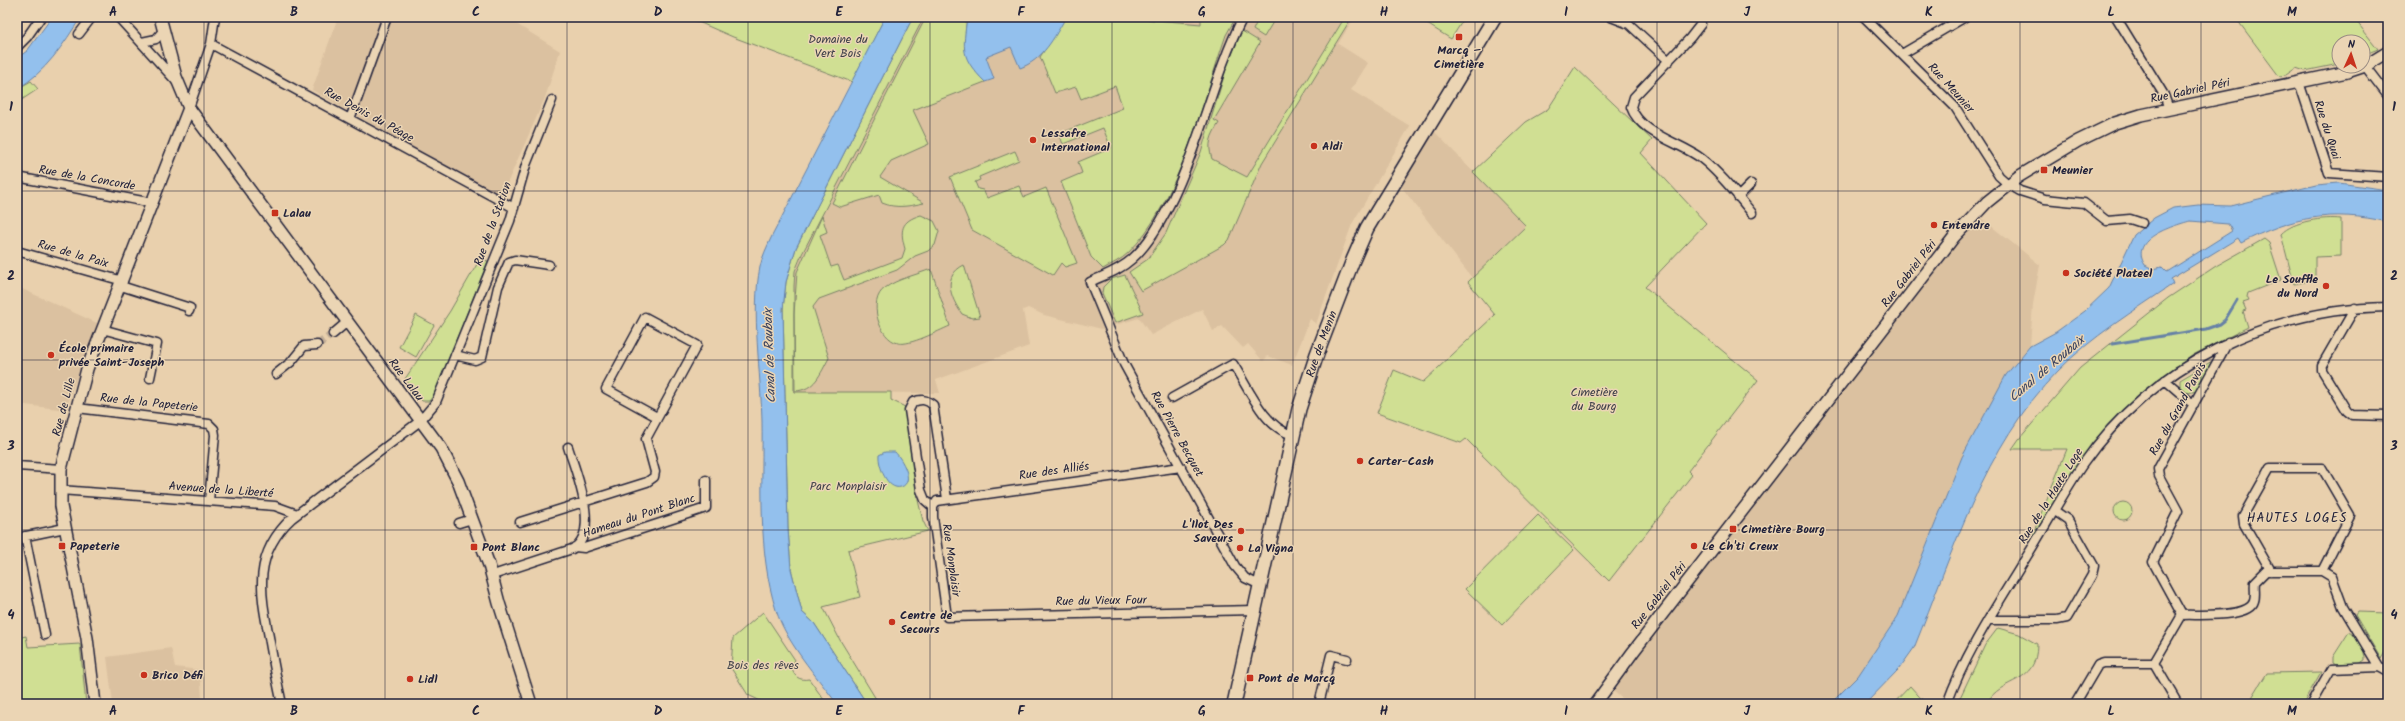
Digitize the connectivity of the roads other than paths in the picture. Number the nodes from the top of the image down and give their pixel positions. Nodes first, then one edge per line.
1 (41, 17) edge
2 (92, 17) edge
3 (118, 17) edge
4 (160, 17) edge
5 (215, 17) edge
6 (387, 17) edge
7 (1243, 17) edge
8 (1486, 17) edge
9 (1495, 17) edge
10 (1611, 17) edge
11 (1864, 17) edge
12 (1965, 17) edge
13 (2116, 17) edge
14 (1701, 24) dead end
15 (163, 31) junction
16 (79, 34) dead end
17 (142, 42) junction
18 (211, 44) junction
19 (17, 47) edge
20 (2388, 52) edge
21 (1902, 54) junction
22 (1669, 61) junction
23 (2371, 62) edge
24 (2337, 74) edge
25 (2371, 74) edge
26 (2299, 82) junction
27 (178, 83) junction
28 (2388, 96) edge
29 (552, 100) dead end
30 (189, 108) junction
31 (2169, 109) junction
32 (350, 119) junction
33 (17, 177) edge
34 (2388, 177) edge
35 (1751, 184) dead end
36 (2008, 184) junction
37 (1738, 197) junction
38 (153, 203) junction
39 (514, 208) junction
40 (1752, 213) dead end
41 (2142, 223) dead end
42 (17, 251) edge
43 (549, 265) dead end
44 (122, 284) junction
45 (2388, 307) edge
46 (2355, 308) junction
47 (188, 311) dead end
48 (347, 322) junction
49 (102, 329) junction
50 (333, 334) tunnel mouth
51 (2228, 342) junction
52 (317, 345) tunnel mouth
53 (455, 355) junction
54 (276, 374) dead end
55 (150, 378) dead end
56 (2165, 380) junction
57 (1172, 398) dead end
58 (2194, 405) junction
59 (77, 408) junction
60 (2388, 416) edge
61 (657, 417) junction
62 (420, 421) junction
63 (1288, 434) junction
64 (568, 447) dead end
65 (17, 466) edge
66 (1181, 467) junction
67 (61, 469) junction
68 (706, 480) dead end
69 (60, 490) junction
70 (947, 499) junction
71 (209, 501) junction
72 (585, 502) junction
73 (933, 507) junction
74 (2055, 511) junction
75 (297, 514) junction
76 (472, 520) junction
77 (520, 522) dead end
78 (459, 523) dead end
79 (65, 528) junction
80 (21, 537) edge
81 (575, 547) junction
82 (2271, 571) junction
83 (2322, 571) junction
84 (493, 575) junction
85 (1256, 584) junction
86 (1250, 610) junction
87 (2182, 615) junction
88 (947, 617) joint
89 (1988, 620) junction
90 (45, 635) dead end
91 (1633, 652) junction
92 (1347, 659) dead end
93 (2154, 663) junction
94 (2379, 667) junction
95 (2388, 672) edge
96 (94, 704) edge
97 (282, 704) edge
98 (531, 704) edge
99 (1226, 704) edge
100 (1234, 704) edge
101 (1320, 704) edge
102 (1588, 704) edge
103 (1595, 704) edge
104 (1947, 704) edge
105 (2075, 704) edge
106 (2178, 704) edge
107 (2311, 704) edge

1 - 19 street
2 - 16 street
3 - 17 street
4 - 15 main road, Rue Lalau
5 - 18 street
6 - 32 street
7 - 66 street, Rue Pierre Becquet
8 - 63 main road, Rue de Menin
9 - 63 main road, Rue de Menin
10 - 22 street
11 - 21 street, Rue Meunier
12 - 21 street
13 - 31 street
14 - 22 street
15 - 17 street
15 - 27 main road, Rue Lalau
17 - 27 street
18 - 30 street
18 - 32 street, Rue Denis du Péage
20 - 23 main road, Rue Gabriel Péri
21 - 36 street, Rue Meunier
22 - 37 street
24 - 26 main road, Rue Gabriel Péri
25 - 28 street
26 - 31 main road, Rue Gabriel Péri
26 - 34 street, Rue du Quai
27 - 30 main road, Rue Lalau
29 - 39 street, Rue de la Station
30 - 38 main road, Rue de Lille
30 - 48 main road, Rue Lalau
31 - 36 main road, Rue Gabriel Péri
32 - 39 street, Rue Denis du Péage
33 - 38 street, Rue de la Concorde
35 - 37 street
36 - 41 street
36 - 91 main road, Rue Gabriel Péri
37 - 40 street
38 - 44 main road, Rue de Lille
39 - 53 street, Rue de la Station
42 - 44 street, Rue de la Paix
43 - 53 street
44 - 47 street, Rue de la Paix
44 - 49 main road, Rue de Lille
45 - 46 street, Rue de la Haute Loge
46 - 51 street, Rue de la Haute Loge
46 - 60 street
48 - 50 street
48 - 62 main road, Rue Lalau
49 - 55 street
49 - 59 main road, Rue de Lille
51 - 56 street, Rue de la Haute Loge
51 - 58 street, Rue du Grand Pavois
52 - 54 street
53 - 62 street, Rue de la Station
56 - 58 street
56 - 74 street, Rue de la Haute Loge
57 - 63 street
58 - 87 street, Rue du Grand Pavois
59 - 67 main road, Rue de Lille
59 - 71 street, Rue de la Papeterie
61 - 61 street
61 - 72 street
62 - 75 street
62 - 76 main road, Rue Lalau
63 - 85 main road, Rue de Menin
64 - 72 street, Hameau du Pont Blanc
65 - 67 street
66 - 70 street, Rue des Alliés
66 - 85 street, Rue Pierre Becquet
67 - 69 main road, Rue de Lille
68 - 81 street, Hameau du Pont Blanc
69 - 71 street, Avenue de la Liberté
69 - 79 main road, Rue de Lille
70 - 73 street, Rue des Alliés
70 - 73 street
71 - 75 street, Avenue de la Liberté
72 - 77 street
72 - 81 street, Hameau du Pont Blanc
73 - 88 street, Rue Monplaisir
74 - 89 street, Rue de la Haute Loge
74 - 89 street
75 - 97 street
76 - 78 street
76 - 84 main road, Rue Lalau
79 - 80 street
79 - 96 main road, Rue de Lille
80 - 90 street
81 - 84 street, Hameau du Pont Blanc
82 - 83 street
82 - 83 street
82 - 87 street
83 - 94 street
84 - 98 main road, Rue Lalau
85 - 86 main road, Rue de Menin
86 - 88 street, Rue du Vieux Four
86 - 99 main road, Rue de Menin
86 - 100 main road, Rue de Menin
87 - 93 street
89 - 104 street, Rue de la Haute Loge
91 - 102 main road, Rue Gabriel Péri
91 - 103 main road, Rue Gabriel Péri
92 - 101 street
93 - 105 street
93 - 106 street
94 - 95 street
94 - 107 street

